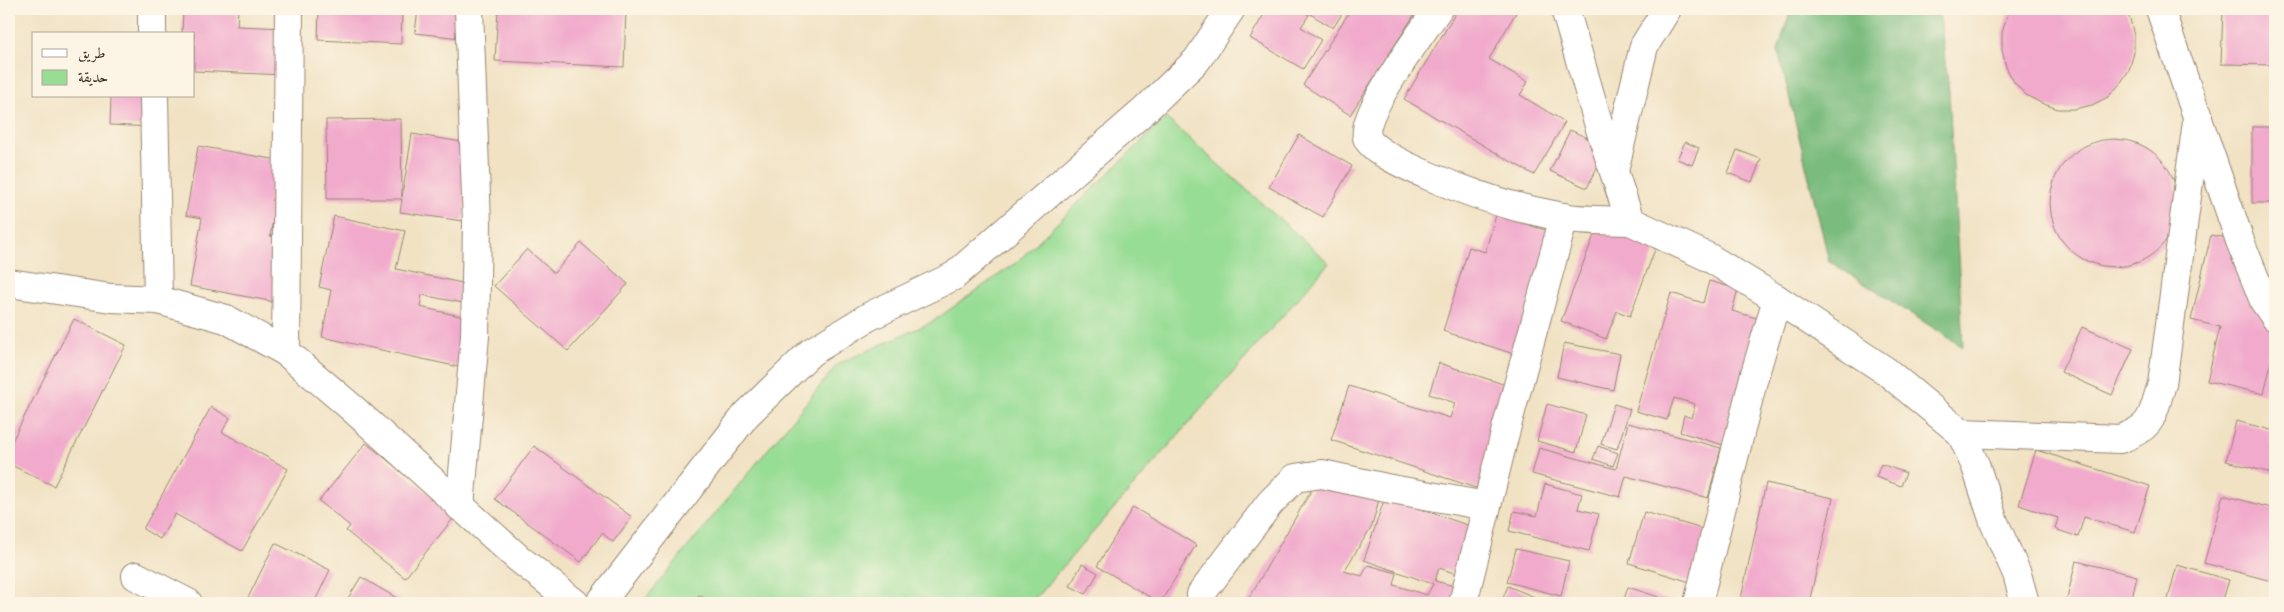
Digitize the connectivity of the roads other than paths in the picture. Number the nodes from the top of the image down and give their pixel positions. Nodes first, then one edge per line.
1 (152, 9) edge
2 (289, 9) edge
3 (469, 9) edge
4 (1231, 9) edge
5 (1438, 9) edge
6 (1565, 9) edge
7 (1668, 9) edge
8 (2160, 9) edge
9 (152, 32) edge
10 (154, 98) edge
11 (2198, 114) junction
12 (1614, 172) junction
13 (1564, 217) junction
14 (1630, 221) junction
15 (9, 283) edge
16 (1777, 299) junction
17 (158, 300) junction
18 (2275, 317) edge
19 (286, 352) junction
20 (1961, 434) junction
21 (1486, 506) junction
22 (460, 507) junction
23 (136, 576) dead end
24 (1202, 594) dead end
25 (188, 603) edge
26 (575, 603) edge
27 (600, 603) edge
28 (1462, 603) edge
29 (1698, 603) edge
30 (2025, 603) edge

1 - 9 street
2 - 19 street
3 - 22 street
4 - 27 street
5 - 13 street
6 - 12 street
7 - 12 street
8 - 11 street
10 - 17 street
11 - 18 street
11 - 20 street
12 - 14 street
13 - 14 street
13 - 21 street
14 - 16 street
15 - 17 street
16 - 20 street
16 - 29 street
17 - 19 street
19 - 22 street
20 - 30 street
21 - 24 street
21 - 28 street
22 - 26 street
23 - 25 street

